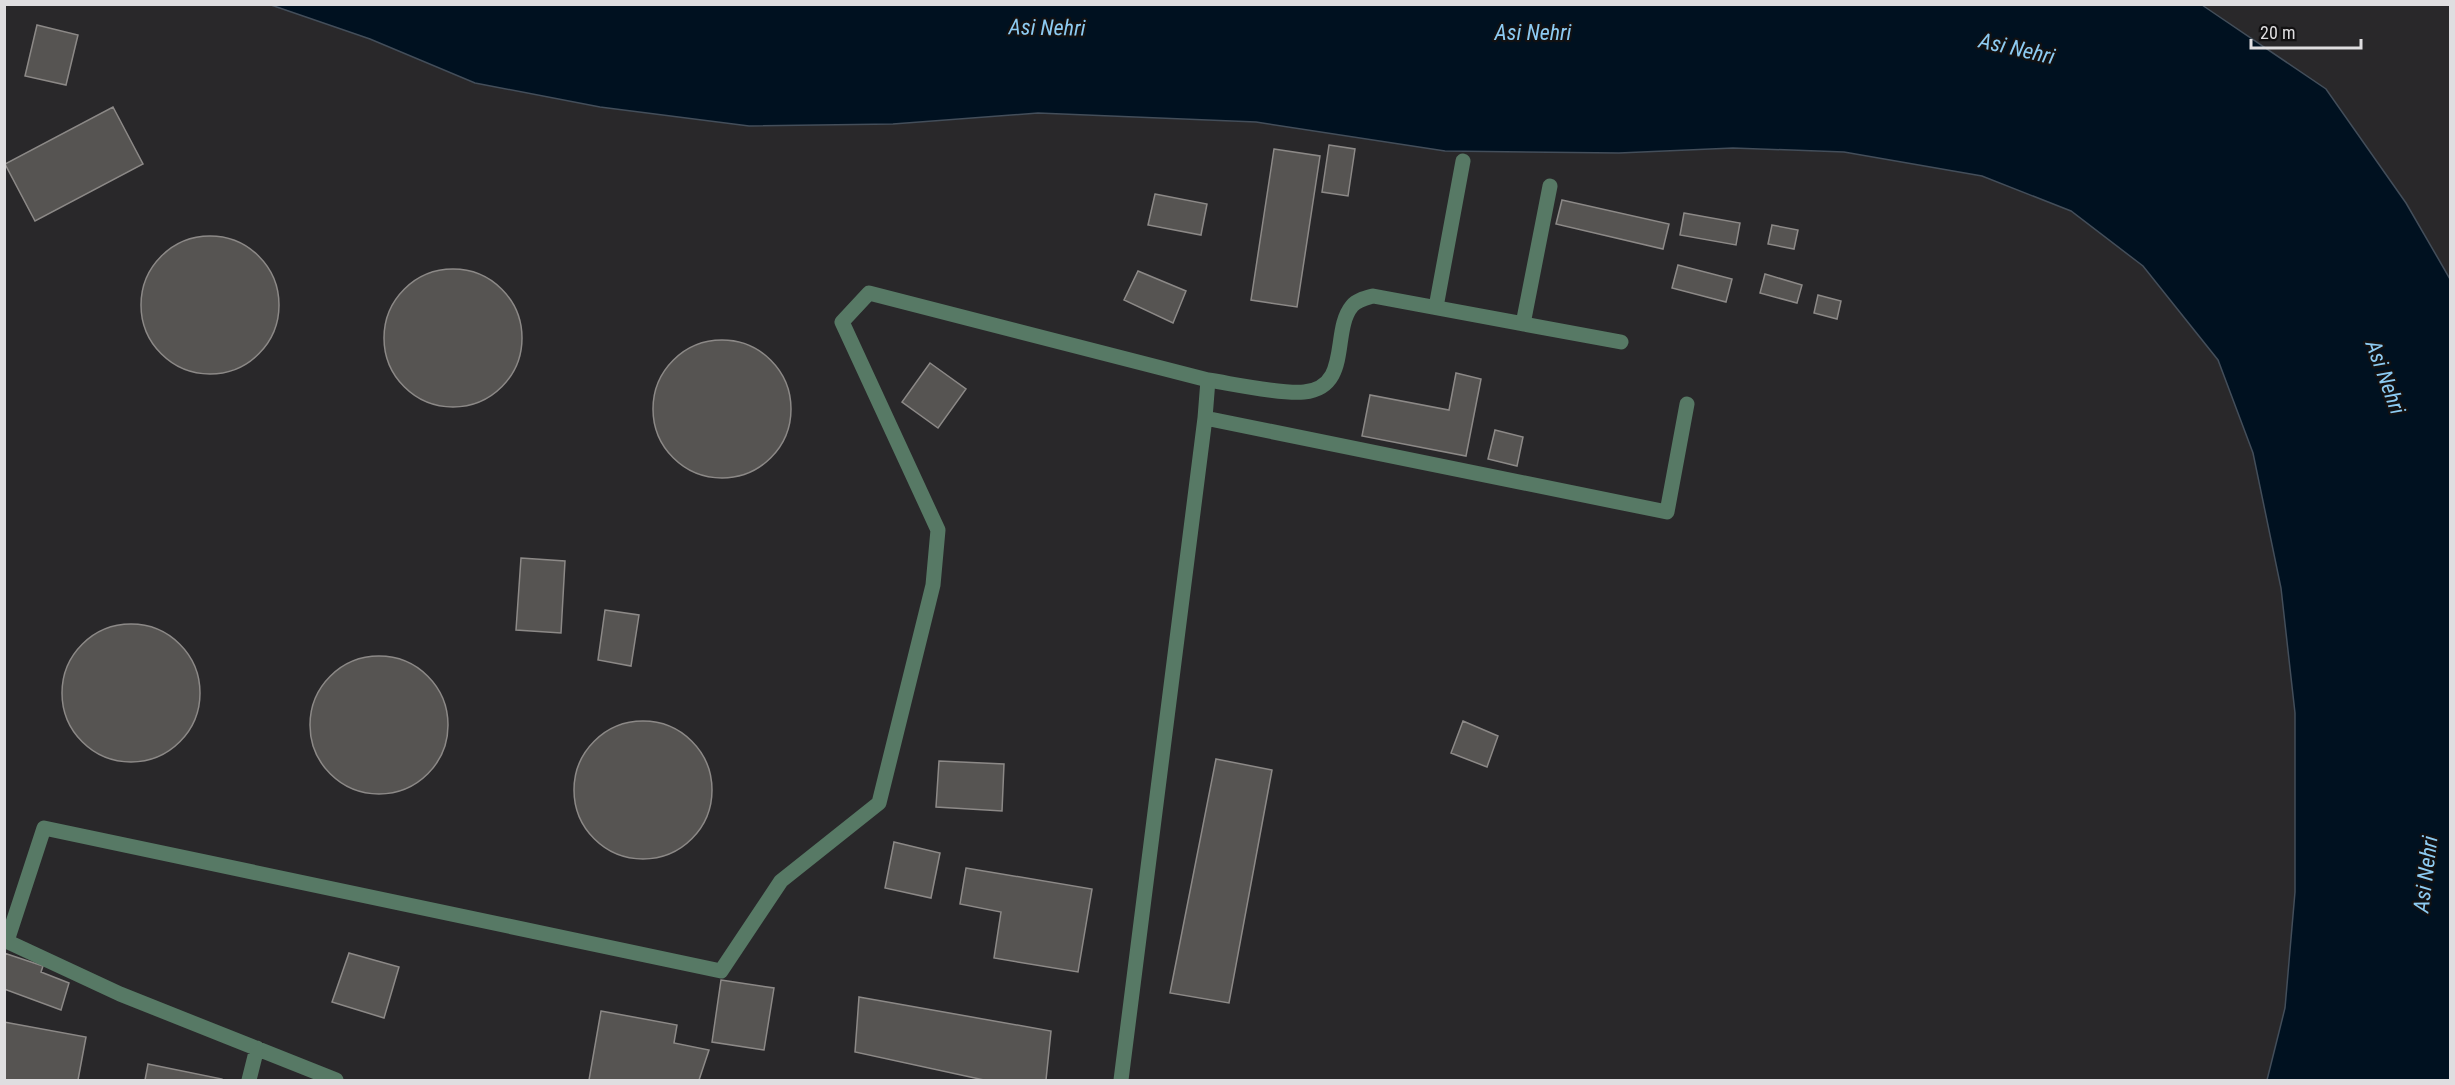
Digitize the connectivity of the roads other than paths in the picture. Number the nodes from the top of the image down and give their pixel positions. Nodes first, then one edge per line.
1 (1463, 161) dead end
2 (1550, 186) dead end
3 (1436, 307) junction
4 (1523, 324) junction
5 (1621, 342) dead end
6 (1208, 380) junction
7 (1687, 404) dead end
8 (1204, 418) junction
9 (6, 940) edge
10 (257, 1048) junction
11 (249, 1080) edge
12 (336, 1080) edge
13 (1121, 1080) edge

1 - 3 street
2 - 4 street
3 - 4 street
3 - 6 street
4 - 5 street
6 - 8 street
6 - 9 street
7 - 8 street
8 - 13 street
9 - 10 street
10 - 11 street
10 - 12 street

